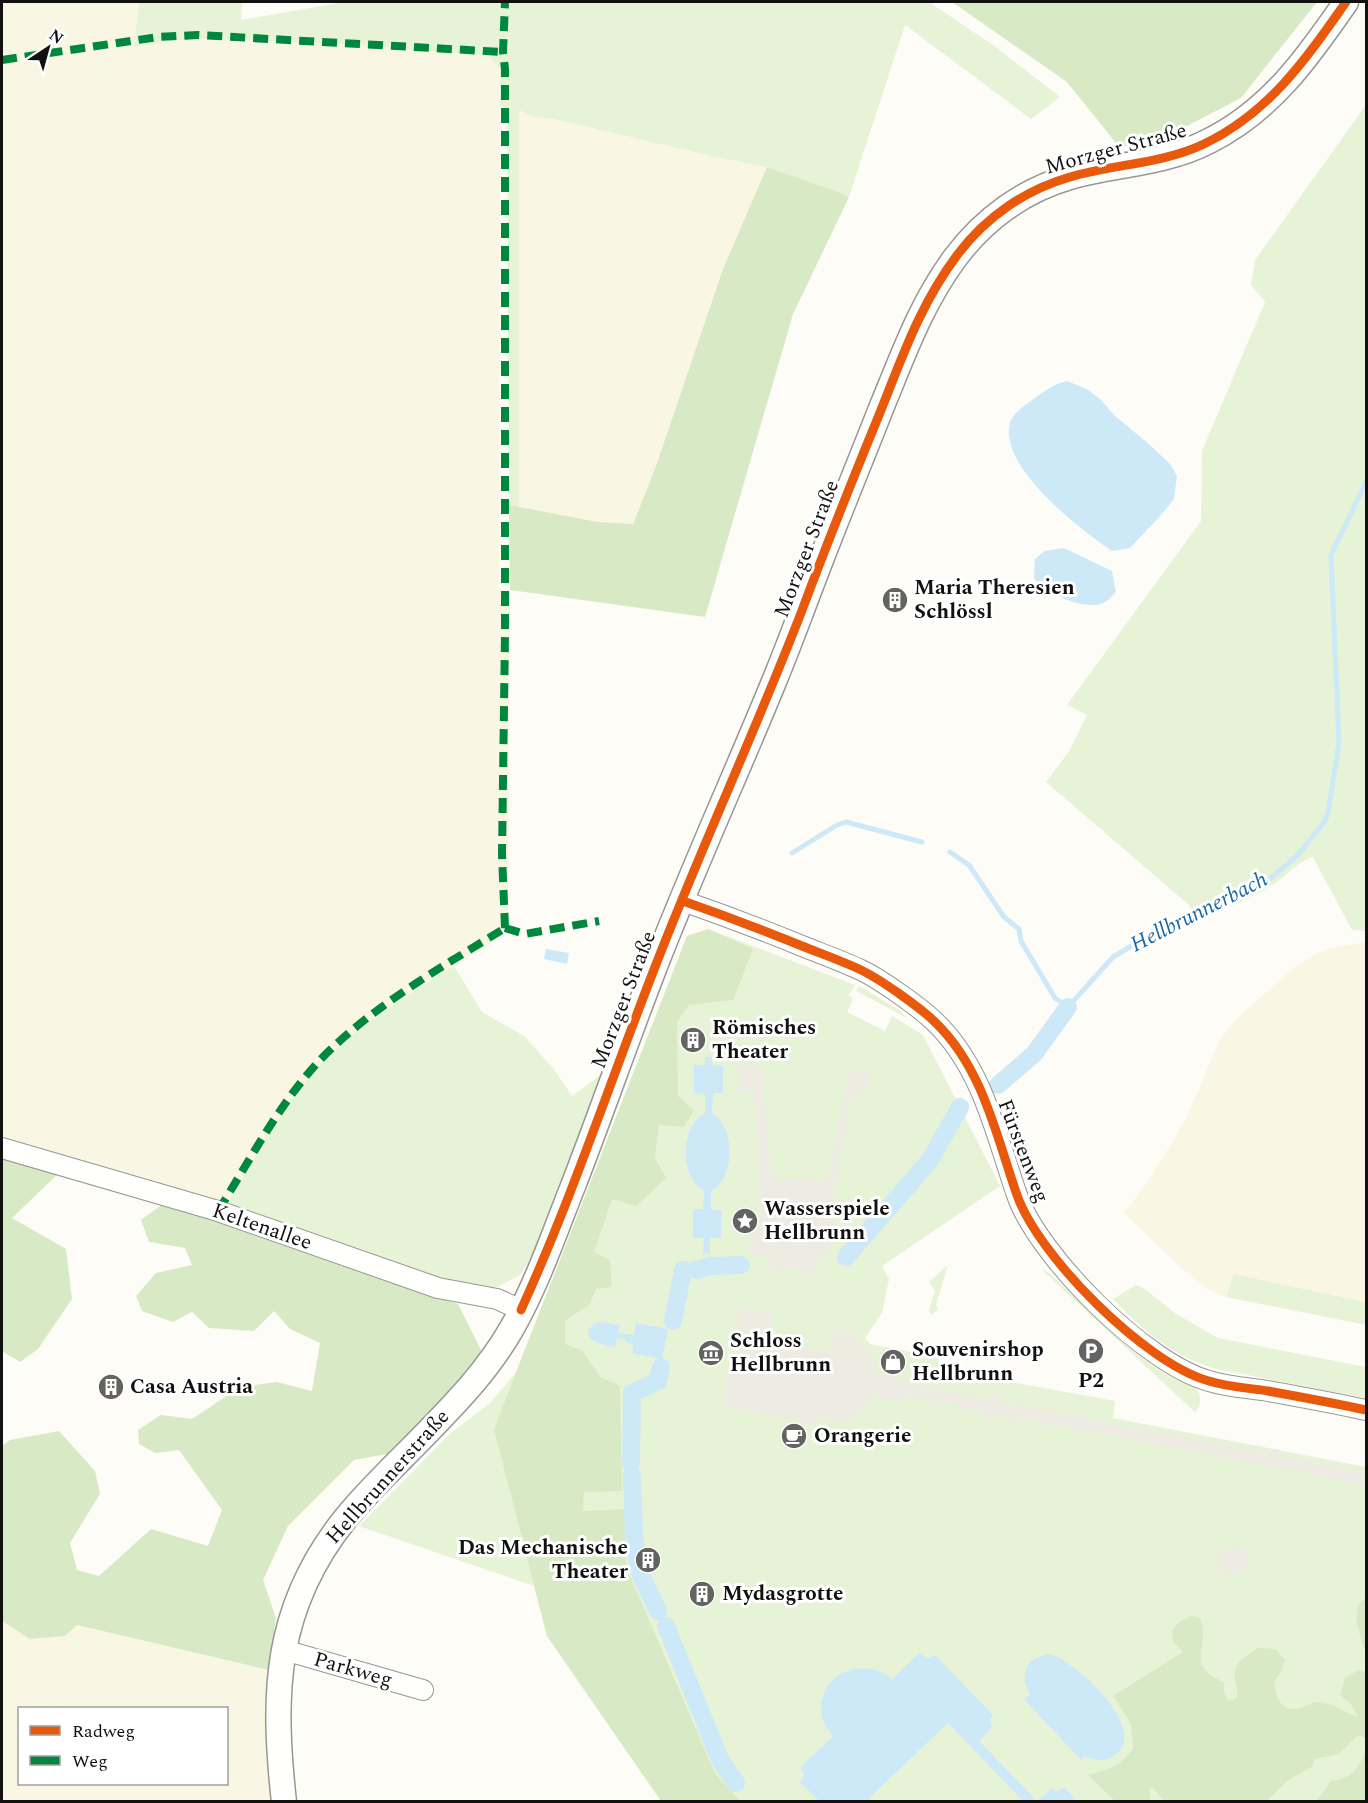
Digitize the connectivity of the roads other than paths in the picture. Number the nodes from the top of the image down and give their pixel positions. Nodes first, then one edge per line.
1 (1346, 2) edge
2 (683, 901) junction
3 (2, 1148) edge
4 (521, 1310) junction
5 (1366, 1410) edge
6 (284, 1650) junction
7 (423, 1690) dead end
8 (284, 1802) edge

1 - 2 street, Morzger Straße
2 - 4 street, Morzger Straße
2 - 5 street, Fürstenweg
3 - 4 street, Keltenallee
4 - 6 street, Hellbrunnerstraße
6 - 7 street, Parkweg
6 - 8 street, Hellbrunnerstraße

